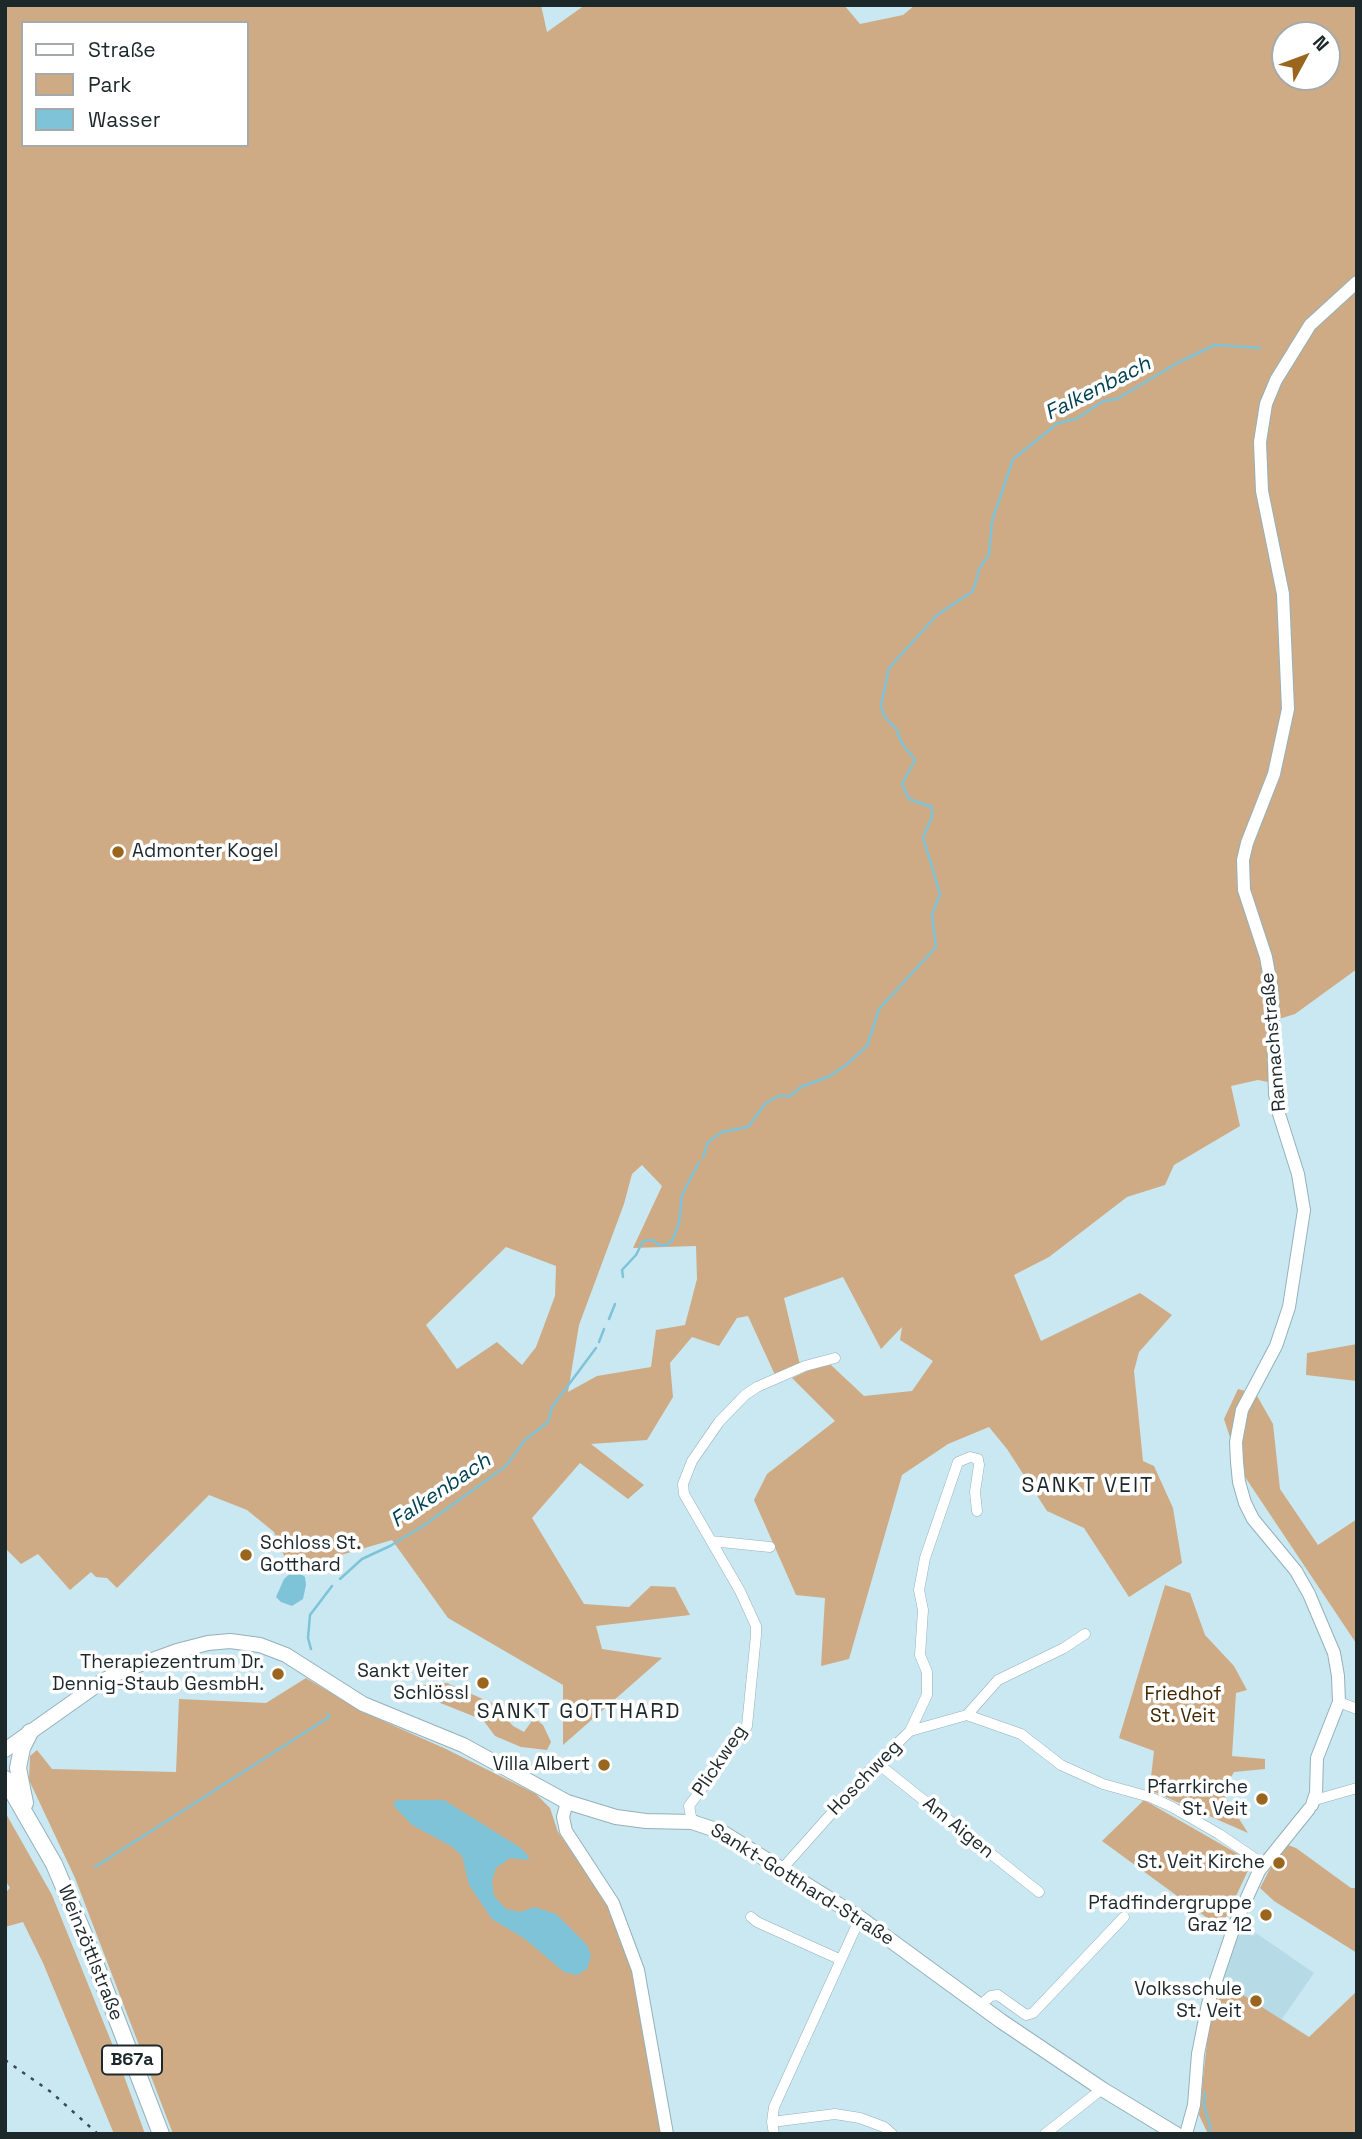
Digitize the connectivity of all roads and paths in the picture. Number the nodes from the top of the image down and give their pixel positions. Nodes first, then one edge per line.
1 (1357, 282) edge
2 (835, 1357) dead end
3 (977, 1511) dead end
4 (711, 1541) junction
5 (770, 1547) dead end
6 (1086, 1634) dead end
7 (1339, 1702) junction
8 (1357, 1709) edge
9 (967, 1715) junction
10 (910, 1731) junction
11 (30, 1732) junction
12 (5, 1750) edge
13 (877, 1763) junction
14 (5, 1779) edge
15 (1357, 1788) edge
16 (567, 1802) junction
17 (1312, 1805) junction
18 (26, 1812) junction
19 (692, 1822) junction
20 (1264, 1864) junction
21 (782, 1869) junction
22 (1039, 1892) dead end
23 (751, 1917) dead end
24 (1124, 1917) dead end
25 (860, 1918) junction
26 (839, 1959) junction
27 (979, 2006) junction
28 (1102, 2089) junction
29 (772, 2122) junction
30 (161, 2134) edge
31 (667, 2134) edge
32 (774, 2134) edge
33 (892, 2134) edge
34 (1045, 2134) edge
35 (1177, 2134) edge
36 (1186, 2134) edge

1 - 7 street, Rannachstraße
2 - 4 street, Plickweg
3 - 10 street
4 - 5 street
4 - 19 street, Plickweg
6 - 9 street
7 - 8 street
7 - 17 street, Rannachstraße
9 - 10 street, Hoschweg
9 - 20 street
10 - 13 street, Hoschweg
11 - 12 main road, Sankt-Gotthard-Straße
11 - 16 main road, Sankt-Gotthard-Straße
11 - 18 main road
13 - 21 street, Hoschweg
13 - 22 street, Am Aigen
14 - 18 main road, Weinzöttlstraße / B67a
15 - 17 street
16 - 19 main road, Sankt-Gotthard-Straße
16 - 31 street
17 - 20 street
18 - 30 main road, Weinzöttlstraße / B67a
19 - 21 main road, Sankt-Gotthard-Straße
20 - 36 street
21 - 25 main road, Sankt-Gotthard-Straße
23 - 26 street
24 - 27 street
25 - 26 street
25 - 27 main road, Sankt-Gotthard-Straße
26 - 29 street
27 - 28 main road, Sankt-Gotthard-Straße
28 - 34 street
28 - 35 main road, Sankt-Gotthard-Straße
29 - 32 street
29 - 33 street

